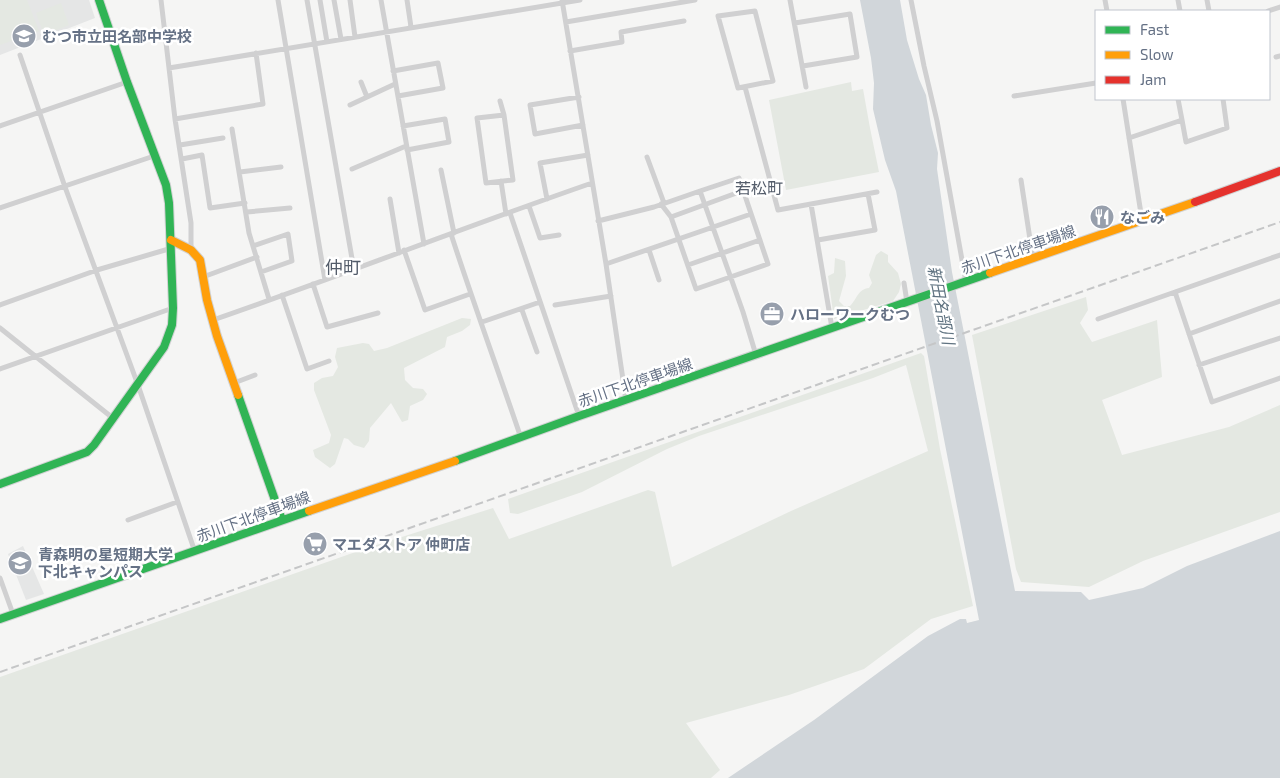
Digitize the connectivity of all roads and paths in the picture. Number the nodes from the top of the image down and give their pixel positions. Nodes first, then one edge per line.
1 (100, 0) edge
2 (161, 0) edge
3 (278, 0) edge
4 (307, 0) edge
5 (320, 0) edge
6 (334, 0) edge
7 (350, 0) edge
8 (381, 0) edge
9 (406, 0) edge
10 (580, 0) edge
11 (695, 0) edge
12 (790, 0) edge
13 (911, 0) edge
14 (562, 1) edge
15 (684, 21) dead end
16 (566, 22) junction
17 (795, 23) junction
18 (411, 27) junction
19 (386, 31) junction
20 (355, 37) junction
21 (341, 38) junction
22 (327, 42) junction
23 (315, 44) junction
24 (285, 48) junction
25 (570, 51) junction
26 (256, 53) junction
27 (20, 55) dead end
28 (803, 66) junction
29 (169, 68) junction
30 (393, 71) junction
31 (127, 82) junction
32 (361, 82) dead end
33 (1095, 83) edge
34 (396, 84) junction
35 (745, 86) junction
36 (806, 87) dead end
37 (398, 96) junction
38 (1014, 96) dead end
39 (579, 97) junction
40 (367, 98) junction
41 (1122, 100) edge
42 (1178, 100) edge
43 (1223, 100) edge
44 (500, 101) dead end
45 (350, 105) dead end
46 (40, 112) junction
47 (504, 115) junction
48 (176, 119) junction
49 (1182, 120) junction
50 (583, 125) junction
51 (0, 126) edge
52 (403, 126) junction
53 (232, 129) dead end
54 (222, 138) dead end
55 (1129, 138) junction
56 (180, 145) junction
57 (407, 148) junction
58 (588, 155) junction
59 (154, 156) junction
60 (647, 157) dead end
61 (182, 159) junction
62 (281, 167) dead end
63 (352, 169) dead end
64 (441, 170) dead end
65 (1280, 171) edge
66 (240, 172) junction
67 (1021, 180) dead end
68 (501, 181) junction
69 (592, 183) junction
70 (65, 187) junction
71 (700, 191) junction
72 (742, 191) junction
73 (877, 192) dead end
74 (868, 194) junction
75 (390, 199) dead end
76 (547, 199) junction
77 (245, 203) junction
78 (662, 204) junction
79 (706, 204) junction
80 (811, 204) junction
81 (529, 206) junction
82 (0, 208) edge
83 (290, 208) dead end
84 (247, 212) junction
85 (508, 213) junction
86 (751, 214) junction
87 (671, 217) junction
88 (1142, 220) junction
89 (598, 221) junction
90 (714, 227) junction
91 (452, 234) junction
92 (559, 235) dead end
93 (679, 240) junction
94 (760, 240) junction
95 (818, 240) junction
96 (171, 244) junction
97 (424, 244) junction
98 (253, 246) junction
99 (191, 250) junction
100 (649, 250) junction
101 (402, 251) junction
102 (722, 253) junction
103 (1280, 255) edge
104 (257, 257) junction
105 (1034, 259) junction
106 (606, 264) junction
107 (688, 265) junction
108 (97, 270) junction
109 (354, 270) junction
110 (261, 272) junction
111 (203, 277) junction
112 (730, 278) junction
113 (326, 280) junction
114 (659, 280) dead end
115 (964, 282) junction
116 (904, 283) dead end
117 (313, 284) junction
118 (1174, 292) junction
119 (470, 294) junction
120 (282, 295) junction
121 (611, 296) junction
122 (269, 299) junction
123 (540, 302) junction
124 (907, 302) junction
125 (1280, 302) edge
126 (0, 305) edge
127 (555, 305) dead end
128 (173, 308) junction
129 (522, 310) junction
130 (378, 313) dead end
131 (1098, 319) dead end
132 (213, 320) junction
133 (482, 322) junction
134 (0, 328) edge
135 (117, 328) junction
136 (832, 328) junction
137 (1189, 334) junction
138 (1280, 338) edge
139 (537, 352) dead end
140 (756, 355) junction
141 (36, 356) junction
142 (329, 361) dead end
143 (1199, 365) junction
144 (0, 369) edge
145 (255, 375) dead end
146 (1280, 378) edge
147 (234, 383) junction
148 (138, 384) junction
149 (626, 400) junction
150 (579, 416) junction
151 (114, 419) junction
152 (521, 438) junction
153 (0, 484) edge
154 (177, 502) junction
155 (128, 520) dead end
156 (282, 520) junction
157 (194, 552) junction
158 (0, 578) edge
159 (13, 614) junction
160 (0, 619) edge

1 - 31 main road
2 - 29 street
3 - 24 street
4 - 23 street
5 - 22 street
6 - 21 street
7 - 20 street
8 - 19 street
9 - 18 street
10 - 14 street
11 - 16 street
12 - 17 street
13 - 115 street
14 - 16 street
14 - 18 street
15 - 25 street
16 - 25 street
17 - 28 street
17 - 28 street
18 - 19 street
19 - 20 street
19 - 30 street
20 - 21 street
21 - 22 street
22 - 23 street
23 - 24 street
23 - 109 street
24 - 26 street
24 - 113 street
25 - 39 street
26 - 29 street
26 - 48 street
27 - 46 street
28 - 36 street
29 - 48 street
30 - 34 street
30 - 37 street
31 - 46 street
31 - 59 main road
32 - 40 street
33 - 38 street
34 - 37 street
34 - 40 street
35 - 35 street
35 - 80 street
37 - 52 street
39 - 50 street
39 - 50 street
40 - 45 street
41 - 55 street
42 - 49 street
43 - 49 street
44 - 47 street
46 - 51 street
46 - 70 street
47 - 68 street
47 - 68 street
48 - 56 street
49 - 55 street
50 - 58 street
52 - 57 street
52 - 57 street
53 - 66 street
54 - 56 street
55 - 88 street
56 - 61 street
57 - 63 street
57 - 97 street
58 - 69 street
58 - 76 street
59 - 70 street
59 - 96 main road
60 - 78 street
61 - 77 street
61 - 99 street
62 - 66 street
64 - 91 street
65 - 88 main road, 赤川下北停車場線
66 - 77 street
67 - 105 street
68 - 85 street
69 - 76 street
69 - 89 street
70 - 82 street
70 - 108 street
71 - 72 street
71 - 78 street
71 - 79 street
72 - 79 street
72 - 86 street
73 - 74 street
74 - 80 street
74 - 95 street
75 - 101 street
76 - 81 street
77 - 84 street
78 - 87 street
78 - 89 street
79 - 87 street
79 - 90 street
80 - 95 street
81 - 85 street
81 - 92 street
83 - 84 street
84 - 98 street
85 - 91 street
85 - 123 street
86 - 90 street
86 - 94 street
87 - 93 street
88 - 105 main road, 赤川下北停車場線
89 - 106 street
90 - 93 street
90 - 102 street
91 - 97 street
91 - 119 street
93 - 100 street
93 - 107 street
94 - 102 street
94 - 112 street
95 - 136 street
96 - 99 main road
96 - 108 street
96 - 128 main road
97 - 101 street
98 - 104 street
98 - 110 street
99 - 111 main road
100 - 106 street
100 - 114 street
101 - 109 street
101 - 119 street
102 - 107 street
102 - 112 street
103 - 118 street
104 - 110 street
104 - 111 street
105 - 115 main road, 赤川下北停車場線
106 - 121 street
107 - 112 street
108 - 126 street
108 - 135 street
109 - 113 street
110 - 122 street
111 - 132 main road
112 - 140 street
113 - 117 street
115 - 124 main road, 赤川下北停車場線
116 - 124 street
117 - 120 street
117 - 130 street
118 - 131 street
118 - 137 street
119 - 133 street
120 - 122 street
120 - 142 street
121 - 127 street
121 - 149 street
122 - 132 street
123 - 129 street
123 - 150 street
124 - 136 main road, 赤川下北停車場線
125 - 137 street
128 - 135 street
128 - 148 main road
129 - 133 street
129 - 139 street
132 - 147 main road
133 - 152 street
134 - 141 street
135 - 141 street
135 - 148 street
136 - 140 main road, 赤川下北停車場線
137 - 143 street
138 - 143 street
140 - 149 main road, 赤川下北停車場線
141 - 144 street
141 - 151 street
143 - 146 street
145 - 147 street
147 - 156 main road
148 - 151 main road
148 - 154 street
149 - 150 main road, 赤川下北停車場線
150 - 152 main road, 赤川下北停車場線
151 - 153 main road
152 - 156 main road, 赤川下北停車場線
154 - 155 street
154 - 157 street
156 - 157 main road, 赤川下北停車場線
157 - 159 main road, 赤川下北停車場線
158 - 159 street
159 - 160 main road, 赤川下北停車場線

